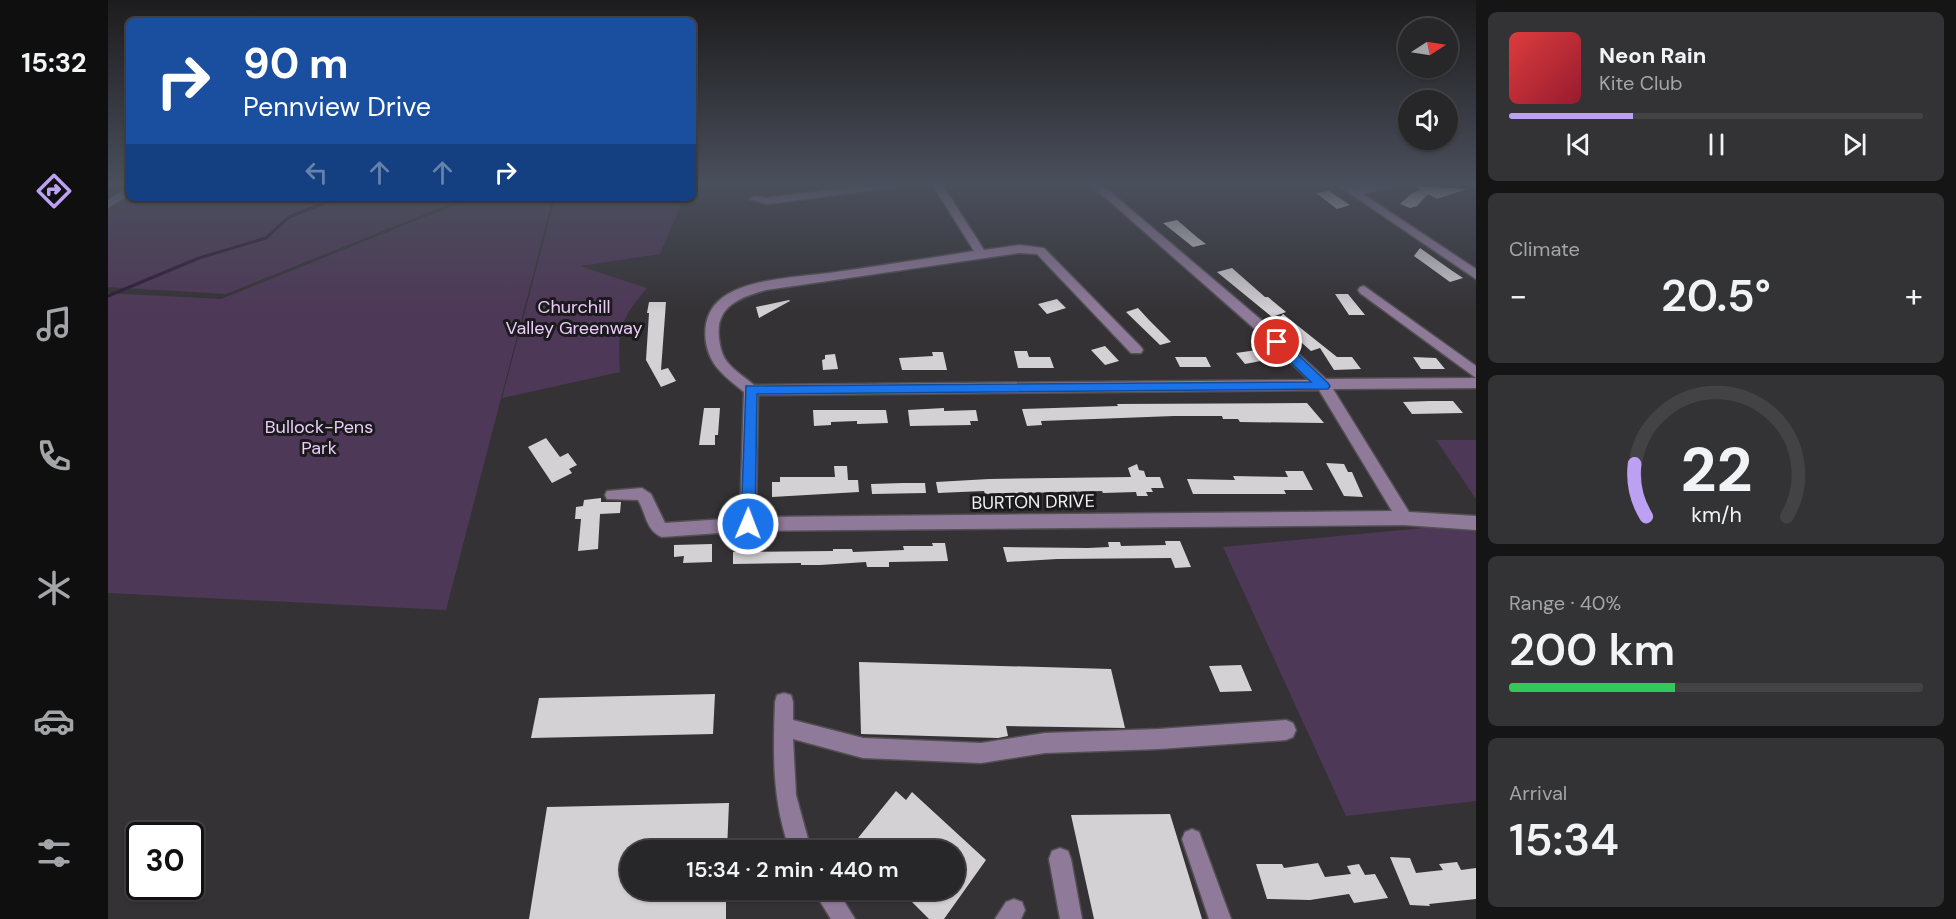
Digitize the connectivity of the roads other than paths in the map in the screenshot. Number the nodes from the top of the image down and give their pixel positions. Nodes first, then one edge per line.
1 (964, 227) edge
2 (1145, 227) edge
3 (1406, 227) edge
4 (981, 254) junction
5 (1476, 275) edge
6 (1364, 290) dead end
7 (1137, 350) dead end
8 (1476, 373) edge
9 (1476, 383) edge
10 (1324, 386) junction
11 (751, 390) junction
12 (613, 495) dead end
13 (1404, 518) junction
14 (1476, 523) edge
15 (748, 524) junction
16 (784, 702) dead end
17 (784, 727) junction
18 (1286, 730) dead end
19 (1192, 839) dead end
20 (796, 840) edge
21 (1060, 859) dead end
22 (831, 900) edge
23 (844, 919) edge
24 (1071, 919) edge
25 (1220, 919) edge

1 - 4 street
2 - 10 street
3 - 5 street
4 - 7 street
4 - 11 street
6 - 8 street
9 - 10 street
10 - 11 street
10 - 13 street
11 - 15 street
12 - 15 street, BURTON DRIVE
13 - 14 street, BURTON DRIVE
13 - 15 street, BURTON DRIVE
16 - 17 street
17 - 18 street
17 - 20 street
19 - 25 street
21 - 24 street
22 - 23 street

